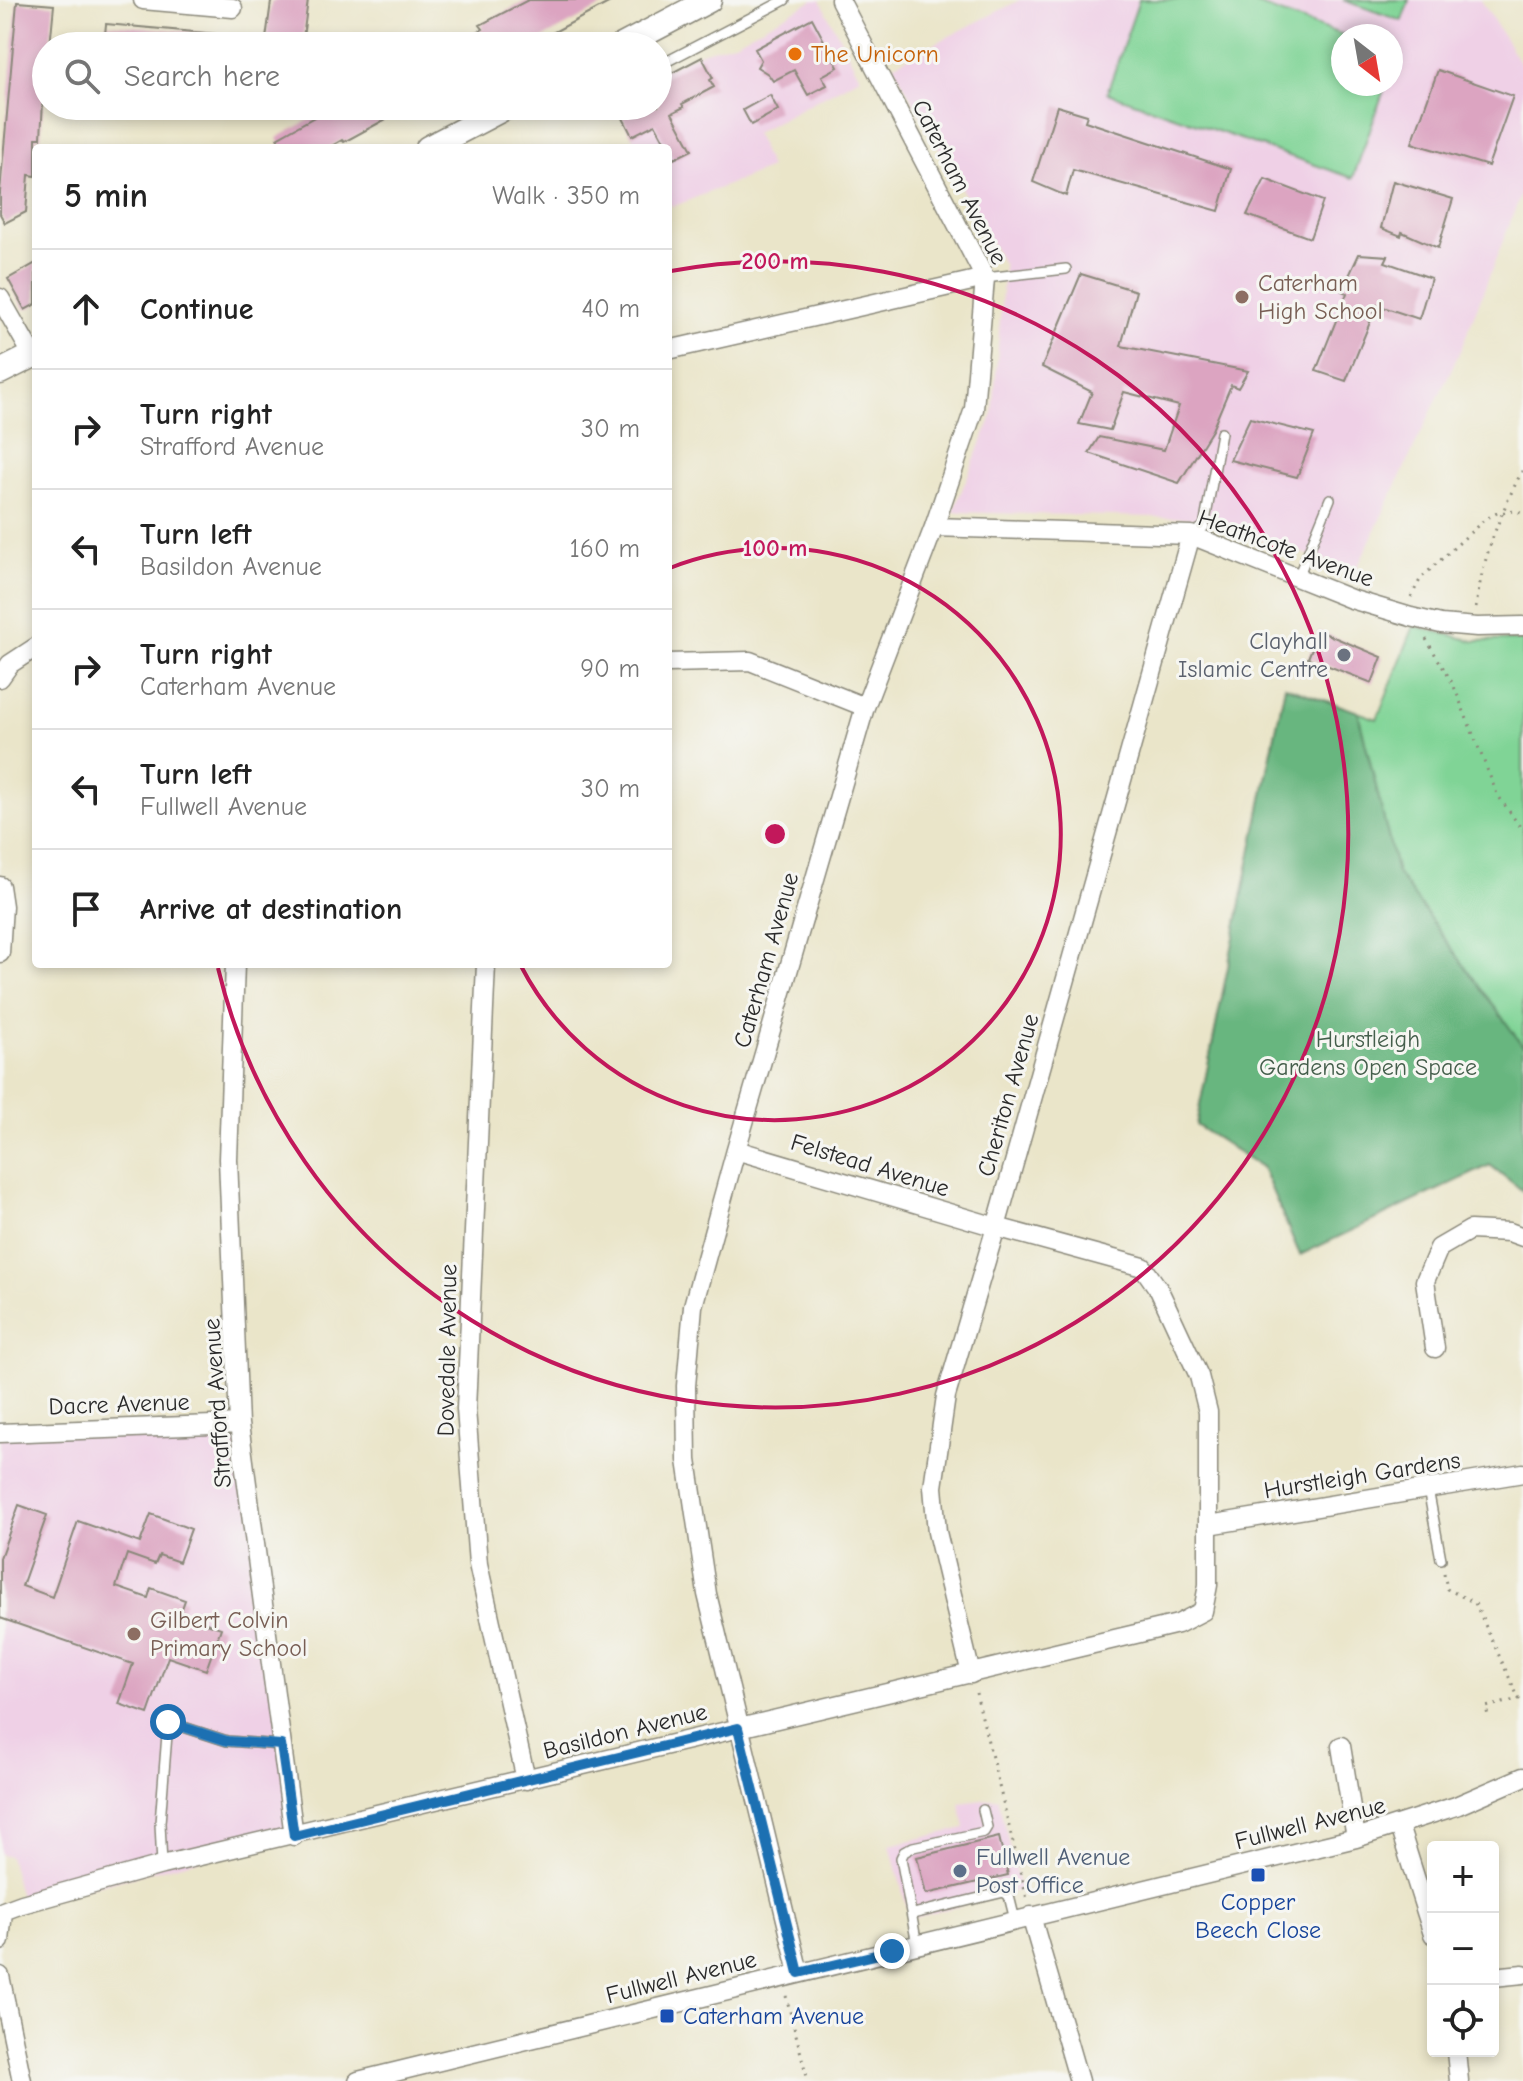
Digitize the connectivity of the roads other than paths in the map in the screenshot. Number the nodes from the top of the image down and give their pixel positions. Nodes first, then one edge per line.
1 (143, 0) edge
2 (709, 0) edge
3 (785, 0) edge
4 (840, 0) edge
5 (683, 6) edge
6 (233, 8) dead end
7 (643, 32) edge
8 (672, 59) edge
9 (481, 120) edge
10 (436, 144) edge
11 (1066, 269) dead end
12 (985, 278) junction
13 (0, 298) edge
14 (672, 349) edge
15 (32, 352) edge
16 (32, 356) edge
17 (0, 372) edge
18 (1221, 433) dead end
19 (1330, 499) dead end
20 (934, 527) junction
21 (1191, 535) junction
22 (1298, 578) junction
23 (1523, 626) edge
24 (32, 650) edge
25 (672, 663) edge
26 (0, 678) edge
27 (865, 707) junction
28 (0, 886) edge
29 (0, 953) edge
30 (235, 968) edge
31 (486, 968) edge
32 (736, 1150) junction
33 (996, 1227) junction
34 (1523, 1237) edge
35 (1435, 1348) dead end
36 (239, 1424) junction
37 (0, 1433) edge
38 (1523, 1473) edge
39 (1428, 1489) junction
40 (1209, 1525) junction
41 (1441, 1559) road end
42 (971, 1674) junction
43 (738, 1728) junction
44 (281, 1745) junction
45 (1341, 1746) dead end
46 (1523, 1777) edge
47 (526, 1780) junction
48 (983, 1810) dead end
49 (1399, 1826) junction
50 (294, 1836) junction
51 (1356, 1838) junction
52 (162, 1865) junction
53 (913, 1914) junction
54 (1427, 1915) edge
55 (1023, 1918) junction
56 (0, 1941) edge
57 (917, 1945) junction
58 (1523, 1974) edge
59 (790, 1975) junction
60 (0, 1976) edge
61 (1499, 1976) edge
62 (1457, 2057) edge
63 (22, 2081) edge
64 (358, 2081) edge
65 (1079, 2081) edge
66 (1459, 2081) edge

1 - 6 street
2 - 5 street
3 - 8 lane
4 - 12 street, Caterham Avenue
5 - 7 street
9 - 10 street
11 - 12 lane
12 - 14 street
12 - 20 street, Caterham Avenue
13 - 15 street
16 - 17 street
18 - 21 lane
19 - 22 lane
20 - 21 street, Heathcote Avenue
20 - 27 street, Caterham Avenue
21 - 22 street, Heathcote Avenue
21 - 33 street, Cheriton Avenue
22 - 23 street, Heathcote Avenue
24 - 26 street
25 - 27 street
27 - 32 street, Caterham Avenue
28 - 29 street
30 - 36 street, Strafford Avenue
31 - 47 street, Dovedale Avenue
32 - 33 street, Felstead Avenue
32 - 43 street, Caterham Avenue
33 - 40 street, Felstead Avenue
33 - 42 street, Cheriton Avenue
34 - 35 street
36 - 37 street, Dacre Avenue
36 - 44 street, Strafford Avenue
38 - 39 street, Hurstleigh Gardens
39 - 40 street, Hurstleigh Gardens
39 - 41 lane
40 - 42 street, Basildon Avenue
42 - 43 street, Basildon Avenue
43 - 47 street, Basildon Avenue
43 - 59 street, Caterham Avenue
44 - 50 street, Strafford Avenue
44 - 52 lane
45 - 51 street
46 - 49 street, Fullwell Avenue
47 - 50 street, Basildon Avenue
48 - 53 lane
49 - 51 street, Fullwell Avenue
49 - 54 street
50 - 52 street, Basildon Avenue
51 - 55 street, Fullwell Avenue
52 - 56 street, Basildon Avenue
53 - 55 lane
53 - 57 lane
55 - 57 street, Fullwell Avenue
55 - 65 street
57 - 59 street, Fullwell Avenue
58 - 61 street
59 - 64 street, Fullwell Avenue
60 - 63 street
62 - 66 street

